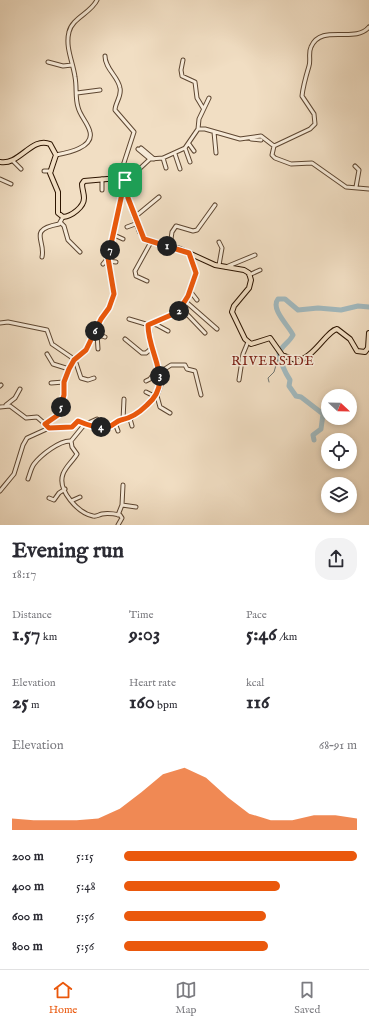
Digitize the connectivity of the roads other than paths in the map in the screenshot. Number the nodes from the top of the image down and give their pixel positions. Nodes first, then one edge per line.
1 (97, 0) edge
2 (369, 27) edge
3 (105, 56) dead end
4 (183, 60) dead end
5 (48, 62) dead end
6 (72, 65) junction
7 (100, 90) dead end
8 (77, 94) junction
9 (209, 98) dead end
10 (203, 108) junction
11 (198, 129) junction
12 (214, 132) junction
13 (249, 138) junction
14 (261, 140) dead end
15 (189, 144) junction
16 (274, 146) junction
17 (140, 148) dead end
18 (185, 148) junction
19 (194, 151) dead end
20 (216, 153) dead end
21 (175, 154) junction
22 (56, 155) junction
23 (163, 158) junction
24 (152, 159) junction
25 (6, 162) edge
26 (190, 162) dead end
27 (356, 166) dead end
28 (166, 168) dead end
29 (21, 169) dead end
30 (180, 169) dead end
31 (44, 171) dead end
32 (51, 171) junction
33 (119, 178) junction
34 (0, 179) edge
35 (102, 179) junction
36 (125, 180) junction
37 (11, 184) dead end
38 (356, 187) junction
39 (369, 189) edge
40 (102, 190) dead end
41 (159, 197) dead end
42 (215, 205) dead end
43 (136, 216) junction
44 (63, 217) junction
45 (61, 223) junction
46 (138, 223) junction
47 (127, 227) dead end
48 (114, 235) junction
49 (123, 239) dead end
50 (151, 242) junction
51 (219, 242) dead end
52 (112, 244) junction
53 (116, 246) dead end
54 (170, 246) junction
55 (80, 252) dead end
56 (189, 253) junction
57 (255, 254) dead end
58 (42, 257) dead end
59 (108, 260) junction
60 (116, 262) dead end
61 (103, 264) dead end
62 (219, 265) junction
63 (226, 267) junction
64 (260, 270) dead end
65 (250, 274) junction
66 (147, 281) dead end
67 (190, 292) junction
68 (197, 300) dead end
69 (185, 301) junction
70 (183, 304) junction
71 (129, 319) dead end
72 (0, 323) edge
73 (149, 324) junction
74 (217, 329) dead end
75 (168, 331) dead end
76 (205, 333) dead end
77 (369, 333) edge
78 (96, 334) junction
79 (106, 337) dead end
80 (125, 339) dead end
81 (248, 342) junction
82 (152, 348) junction
83 (98, 349) dead end
84 (47, 354) dead end
85 (74, 360) junction
86 (69, 369) junction
87 (159, 370) junction
88 (94, 378) dead end
89 (239, 380) dead end
90 (146, 381) dead end
91 (64, 382) junction
92 (51, 384) dead end
93 (20, 389) dead end
94 (146, 392) dead end
95 (201, 395) dead end
96 (157, 397) junction
97 (124, 399) dead end
98 (6, 406) junction
99 (0, 407) edge
100 (170, 412) dead end
101 (97, 419) dead end
102 (130, 419) junction
103 (124, 420) junction
104 (115, 423) junction
105 (45, 424) junction
106 (85, 424) junction
107 (132, 426) dead end
108 (49, 428) junction
109 (118, 431) dead end
110 (71, 441) junction
111 (28, 479) dead end
112 (123, 485) dead end
113 (65, 489) junction
114 (0, 492) edge
115 (80, 497) dead end
116 (49, 498) dead end
117 (71, 501) junction
118 (122, 505) junction
119 (136, 507) dead end
120 (118, 515) junction
121 (118, 525) edge

1 - 6 street
2 - 16 street
3 - 33 street
4 - 10 street
5 - 6 street
6 - 8 street
7 - 8 street
8 - 22 street
9 - 10 street
10 - 11 street
11 - 12 street
11 - 15 street
12 - 13 street
12 - 20 street
13 - 14 street
13 - 16 street
15 - 18 street
15 - 19 street
16 - 38 street
17 - 24 street
18 - 21 street
18 - 26 street
21 - 23 street
21 - 30 street
22 - 25 main road
22 - 32 main road
23 - 24 street
23 - 28 street
24 - 36 street
25 - 29 street
27 - 38 street
31 - 32 street
32 - 44 main road
33 - 35 main road
33 - 36 main road
34 - 37 street
35 - 40 street
35 - 44 main road
36 - 43 main road
36 - 48 street
38 - 39 street
41 - 43 street
42 - 54 street
43 - 46 main road
44 - 45 street
45 - 55 street
45 - 58 street
46 - 47 street
46 - 50 main road
48 - 49 street
48 - 52 street
50 - 54 main road
50 - 66 street
51 - 62 street
52 - 53 street
52 - 59 street
54 - 56 main road
56 - 62 main road
56 - 67 street
57 - 63 street
59 - 60 street
59 - 61 street
59 - 78 street
62 - 63 main road
63 - 65 main road
64 - 65 street
65 - 81 main road
67 - 68 street
67 - 69 street
69 - 70 street
69 - 74 street
70 - 73 street
70 - 76 street
71 - 73 street
72 - 85 street
73 - 75 street
73 - 82 street
77 - 81 main road
78 - 79 street
78 - 83 street
78 - 85 street
80 - 82 street
81 - 89 street
82 - 87 street
84 - 86 street
85 - 86 street
85 - 88 street
86 - 91 street
87 - 90 street
87 - 95 street
87 - 96 street
91 - 92 street
91 - 105 street
93 - 98 street
94 - 96 street
96 - 100 street
96 - 102 street
97 - 103 street
98 - 99 street
98 - 105 street
101 - 106 street
102 - 103 street
102 - 107 street
103 - 104 street
104 - 106 street
104 - 109 street
105 - 108 street
106 - 108 street
106 - 110 street
108 - 114 street
110 - 111 street
110 - 113 street
112 - 118 street
113 - 116 street
113 - 117 street
115 - 117 street
117 - 120 street
118 - 119 street
118 - 120 street
120 - 121 street

